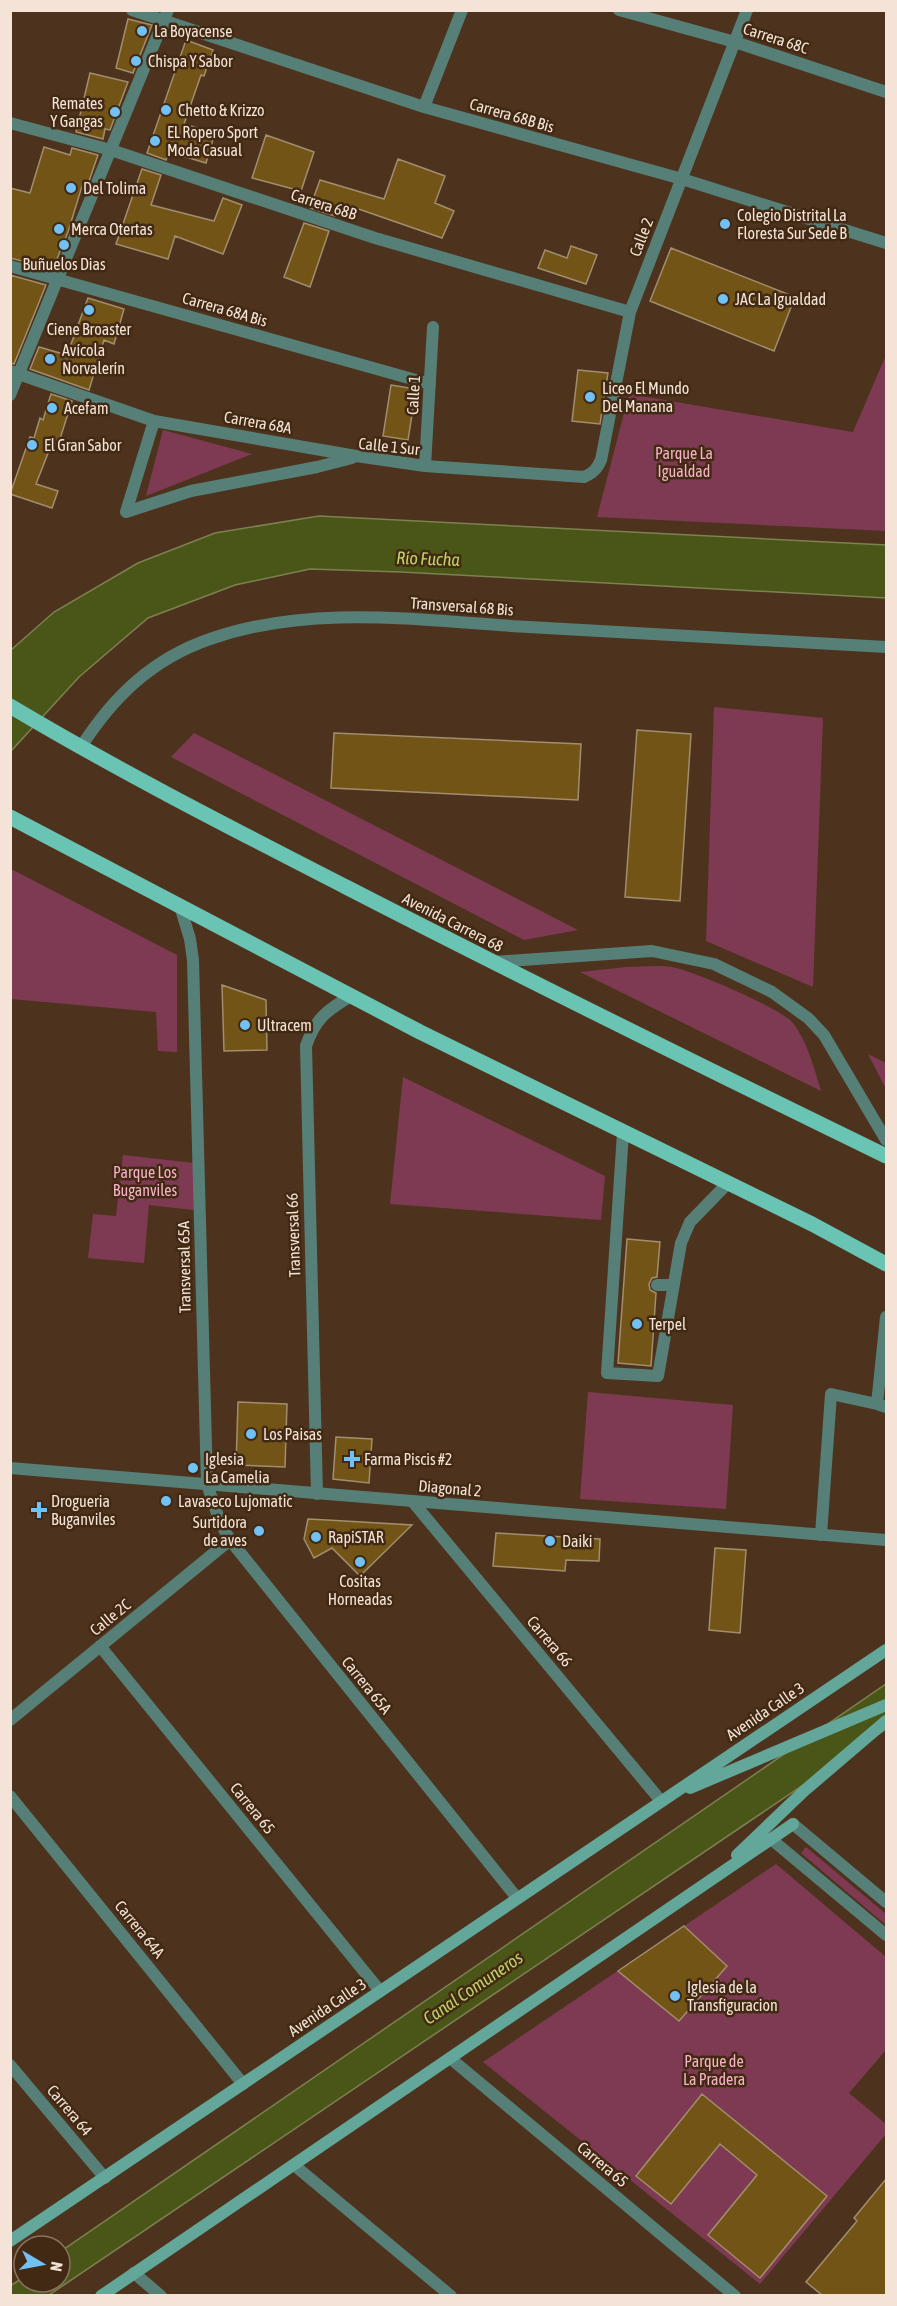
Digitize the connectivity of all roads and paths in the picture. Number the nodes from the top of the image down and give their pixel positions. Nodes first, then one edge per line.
1 (132, 10) edge
2 (462, 10) edge
3 (619, 10) edge
4 (747, 10) edge
5 (165, 16) edge
6 (735, 42) junction
7 (886, 92) edge
8 (424, 107) junction
9 (10, 123) edge
10 (111, 150) junction
11 (681, 179) junction
12 (886, 243) edge
13 (10, 266) edge
14 (58, 280) junction
15 (630, 312) junction
16 (433, 327) dead end
17 (14, 373) edge
18 (430, 384) junction
19 (10, 395) edge
20 (154, 421) junction
21 (356, 456) junction
22 (425, 466) junction
23 (584, 477) joint
24 (886, 647) edge
25 (10, 706) edge
26 (81, 747) junction
27 (11, 818) edge
28 (180, 906) junction
29 (492, 963) junction
30 (351, 996) junction
31 (623, 1133) junction
32 (886, 1140) edge
33 (886, 1156) edge
34 (727, 1184) junction
35 (886, 1264) edge
36 (657, 1284) dead end
37 (674, 1286) junction
38 (886, 1317) edge
39 (882, 1405) edge
40 (10, 1468) edge
41 (207, 1484) junction
42 (317, 1494) junction
43 (413, 1502) junction
44 (820, 1535) junction
45 (230, 1540) junction
46 (886, 1540) edge
47 (100, 1646) junction
48 (886, 1650) edge
49 (886, 1705) edge
50 (10, 1720) edge
51 (886, 1721) edge
52 (10, 1796) edge
53 (661, 1801) junction
54 (793, 1824) joint
55 (771, 1839) junction
56 (710, 1881) junction
57 (517, 1898) junction
58 (886, 1902) edge
59 (886, 1935) edge
60 (380, 1991) junction
61 (450, 2058) junction
62 (10, 2065) edge
63 (243, 2084) junction
64 (294, 2165) junction
65 (105, 2178) junction
66 (10, 2241) edge
67 (134, 2273) junction
68 (101, 2295) edge
69 (161, 2295) edge
70 (451, 2295) edge
71 (735, 2295) edge

1 - 5 street, Carrera 68B Bis
2 - 8 street
3 - 6 street, Carrera 68C
4 - 6 street, Calle 2
5 - 8 street, Carrera 68B Bis
5 - 10 street
6 - 7 street, Carrera 68C
6 - 11 street, Calle 2
8 - 11 street, Carrera 68B Bis
9 - 10 street, Carrera 68B
10 - 14 street
10 - 15 street, Carrera 68B
11 - 12 street, Carrera 68B Bis
11 - 15 street, Calle 2
13 - 14 street, Carrera 68A Bis
14 - 17 street
14 - 18 street, Carrera 68A Bis
15 - 23 street, Calle 2
16 - 18 street, Calle 1
17 - 19 street
17 - 20 street, Carrera 68A
18 - 22 street, Calle 1
20 - 21 street, Carrera 68A
20 - 21 street, Calle 1 Sur
21 - 22 street, Calle 1 Sur
22 - 23 street, Calle 1 Sur
24 - 26 street, Transversal 68 Bis
25 - 26 main road, Avenida Carrera 68
26 - 29 main road, Avenida Carrera 68
27 - 28 main road
28 - 30 main road
28 - 41 street, Transversal 65A
29 - 32 street
29 - 33 main road, Avenida Carrera 68
30 - 31 main road
30 - 42 street, Transversal 66
31 - 34 main road
31 - 37 street
34 - 35 main road
34 - 37 street
36 - 37 street
38 - 39 street
39 - 44 street
40 - 41 street, Diagonal 2
41 - 42 street, Diagonal 2
41 - 45 street, Carrera 65A
42 - 43 street, Diagonal 2
43 - 44 street, Diagonal 2
43 - 53 street, Carrera 66
44 - 46 street, Diagonal 2
45 - 47 street, Calle 2C
45 - 57 street, Carrera 65A
47 - 50 street, Calle 2C
47 - 60 street, Carrera 65
48 - 53 main road, Avenida Calle 3
49 - 53 main road, Avenida Calle 3
51 - 56 main road
52 - 63 street, Carrera 64A
53 - 57 main road, Avenida Calle 3
54 - 55 main road
54 - 58 street
55 - 56 main road
55 - 59 street
56 - 61 main road
57 - 60 main road, Avenida Calle 3
60 - 63 main road, Avenida Calle 3
61 - 64 main road
61 - 71 street, Carrera 65
62 - 65 street, Carrera 64
63 - 65 main road, Avenida Calle 3
64 - 67 main road
64 - 70 street
65 - 66 main road, Avenida Calle 3
67 - 68 main road
67 - 69 street

